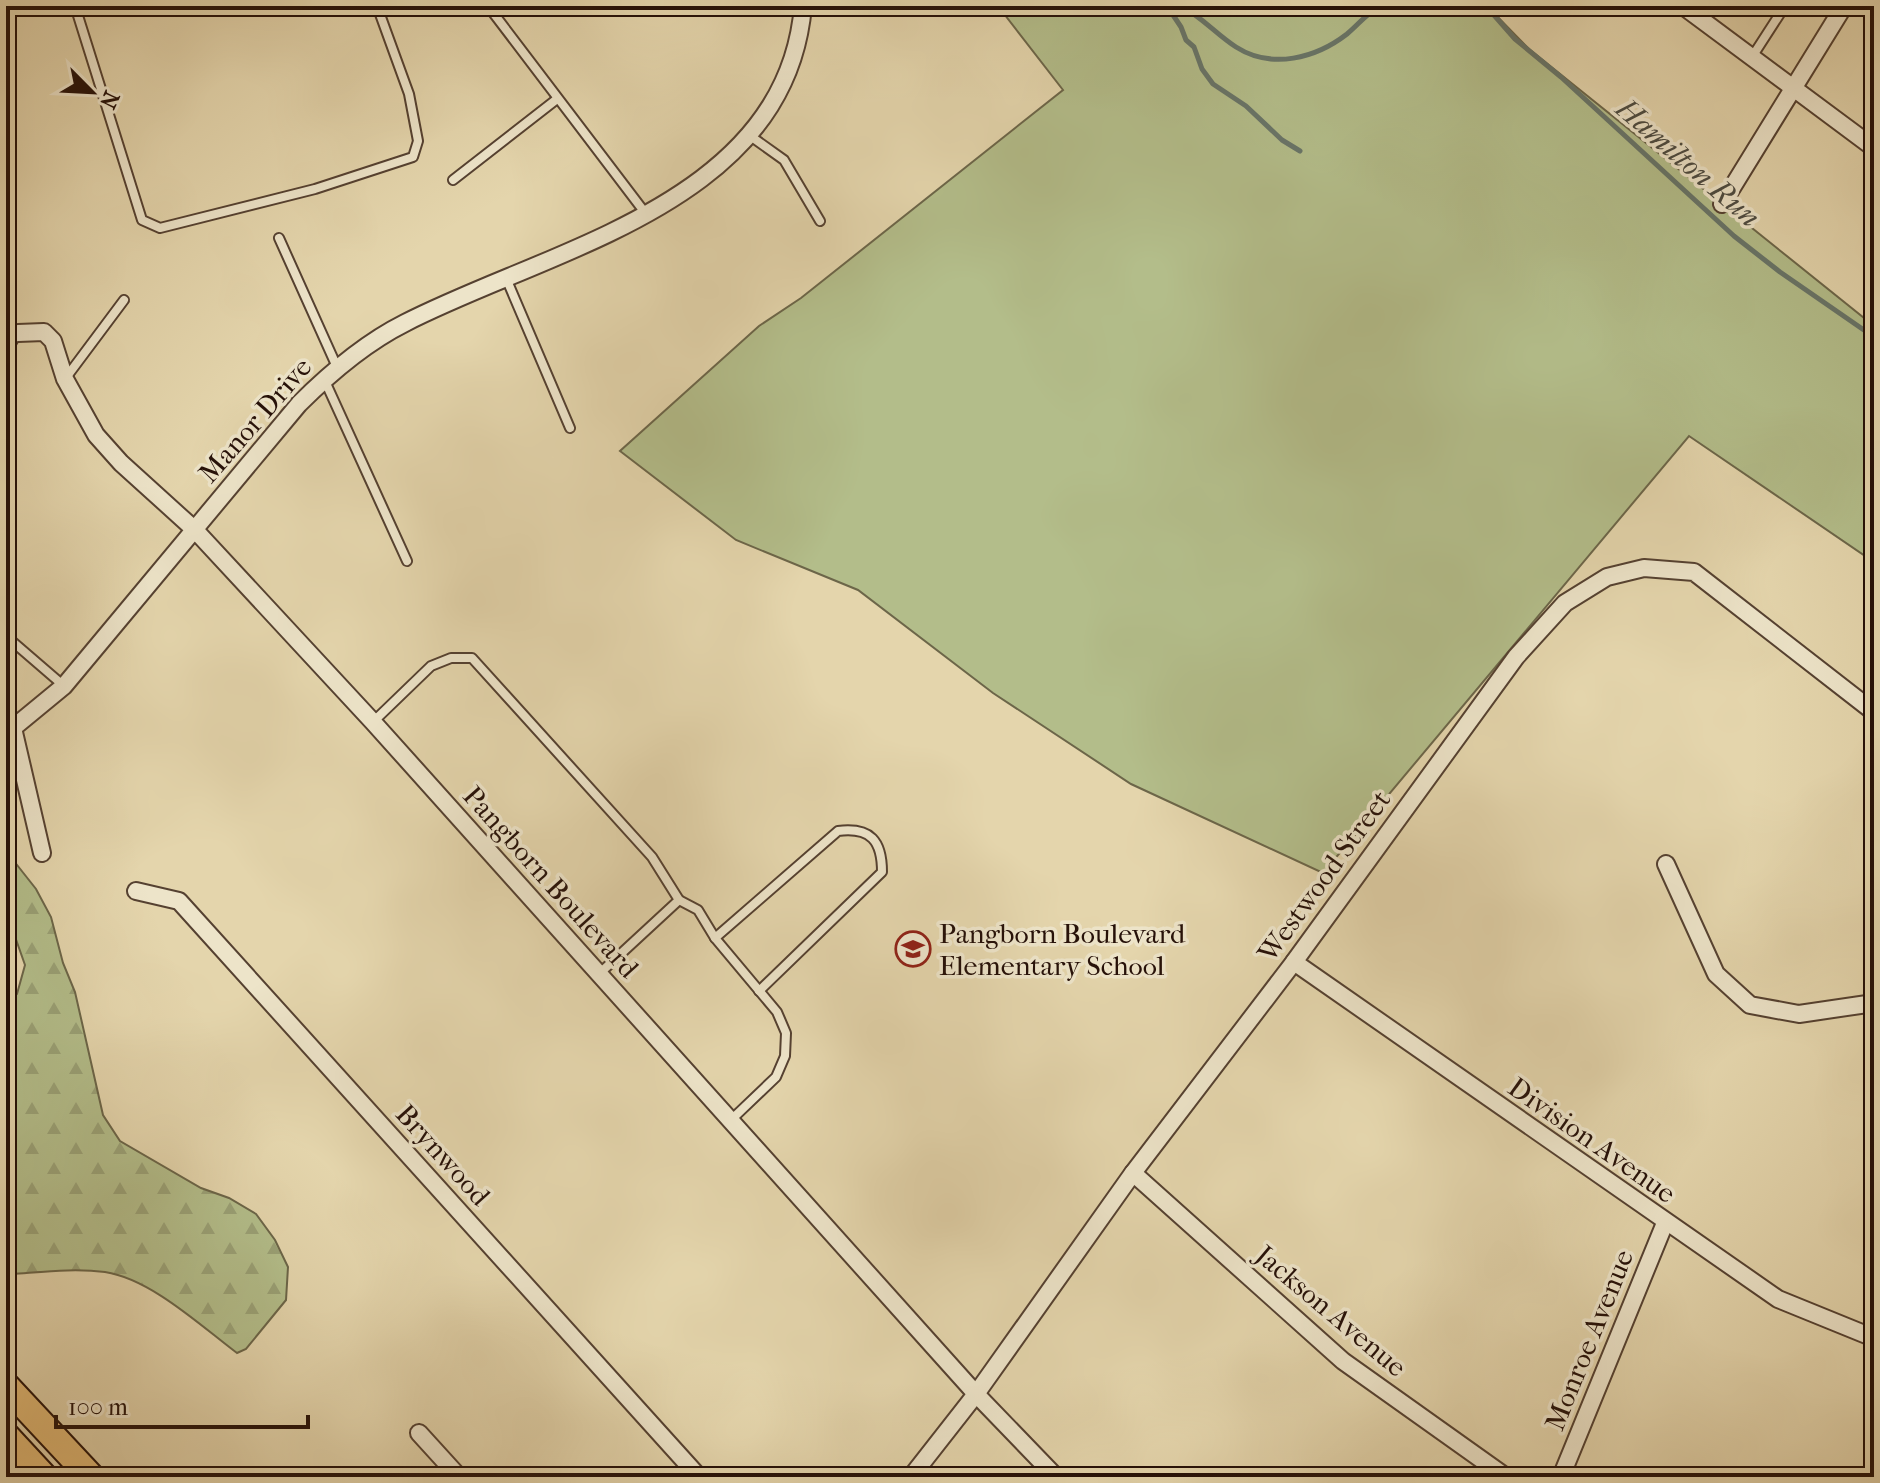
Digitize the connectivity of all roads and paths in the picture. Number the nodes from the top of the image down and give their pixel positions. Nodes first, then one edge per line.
1 (75, 6) edge
2 (377, 6) edge
3 (488, 6) edge
4 (803, 6) edge
5 (1683, 6) edge
6 (1785, 6) edge
7 (1844, 6) edge
8 (1752, 57) junction
9 (1793, 87) junction
10 (557, 99) junction
11 (748, 135) junction
12 (1874, 148) edge
13 (453, 180) dead end
14 (1722, 204) dead end
15 (646, 215) junction
16 (820, 221) dead end
17 (279, 238) dead end
18 (506, 278) junction
19 (124, 300) dead end
20 (10, 342) edge
21 (337, 367) junction
22 (65, 379) junction
23 (324, 379) junction
24 (570, 428) dead end
25 (195, 530) junction
26 (407, 561) dead end
27 (6, 636) edge
28 (64, 686) junction
29 (1874, 712) edge
30 (373, 722) junction
31 (42, 853) dead end
32 (1666, 864) dead end
33 (136, 891) dead end
34 (679, 900) junction
35 (715, 938) junction
36 (1294, 962) junction
37 (599, 974) junction
38 (759, 991) junction
39 (1874, 1003) edge
40 (731, 1120) junction
41 (1133, 1173) junction
42 (1665, 1223) junction
43 (1874, 1338) edge
44 (6, 1386) edge
45 (976, 1394) junction
46 (6, 1400) edge
47 (419, 1433) dead end
48 (6, 1436) edge
49 (44, 1477) edge
50 (66, 1477) edge
51 (91, 1477) edge
52 (459, 1477) edge
53 (699, 1477) edge
54 (911, 1477) edge
55 (1056, 1477) edge
56 (1506, 1477) edge
57 (1561, 1477) edge

1 - 2 lane
3 - 10 lane
4 - 11 street, Manor Drive
5 - 8 street
6 - 8 lane
7 - 9 street
8 - 9 street
9 - 12 street
9 - 14 street
10 - 13 lane
10 - 15 lane
11 - 15 street, Manor Drive
11 - 16 lane
15 - 18 street, Manor Drive
17 - 21 lane
18 - 21 street, Manor Drive
18 - 24 lane
19 - 22 lane
20 - 22 street, Pangborn Boulevard
21 - 23 street, Manor Drive
22 - 25 street, Pangborn Boulevard
23 - 25 street, Manor Drive
23 - 26 lane
25 - 28 street, Manor Drive
25 - 30 street, Pangborn Boulevard
27 - 28 lane
28 - 31 street, Manor Drive
29 - 36 street, Westwood Street
30 - 34 lane
30 - 37 street, Pangborn Boulevard
32 - 39 street
33 - 53 street, Brynwood
34 - 35 lane
34 - 37 lane
35 - 38 lane
35 - 38 lane
36 - 41 street, Westwood Street
36 - 42 street, Division Avenue
37 - 40 street, Pangborn Boulevard
38 - 40 lane
40 - 45 street, Pangborn Boulevard
41 - 45 street, Westwood Street
41 - 56 street, Jackson Avenue
42 - 43 street, Division Avenue
42 - 57 street, Monroe Avenue
44 - 51 main road
45 - 54 street, Westwood Street
45 - 55 street, Pangborn Boulevard
46 - 50 main road
47 - 52 street
48 - 49 main road

